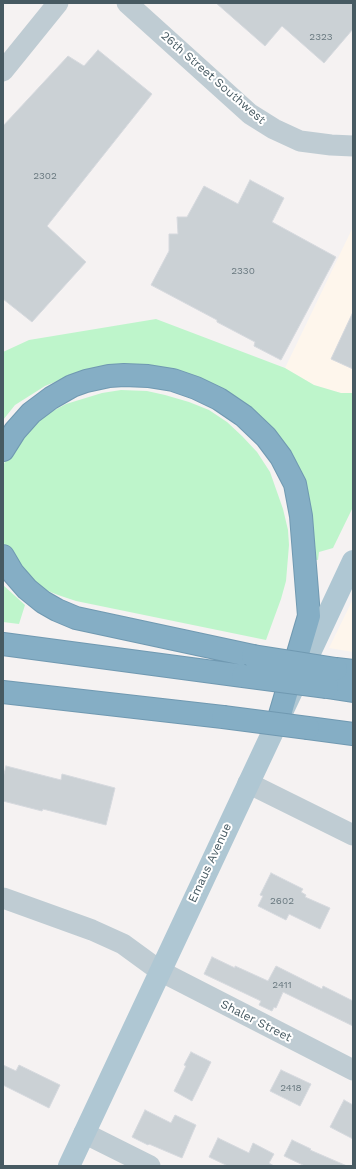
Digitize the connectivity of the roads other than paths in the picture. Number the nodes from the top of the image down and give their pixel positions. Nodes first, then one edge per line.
1 (58, 3) edge
2 (127, 3) edge
3 (3, 71) edge
4 (353, 146) edge
5 (3, 450) edge
6 (3, 556) edge
7 (353, 561) edge
8 (3, 644) edge
9 (339, 676) edge
10 (353, 690) edge
11 (3, 692) edge
12 (279, 718) junction
13 (353, 734) edge
14 (248, 783) junction
15 (353, 835) edge
16 (3, 898) edge
17 (160, 971) junction
18 (353, 1070) edge
19 (84, 1134) junction
20 (69, 1166) edge
21 (150, 1166) edge

1 - 3 street
2 - 4 street, 26th Street Southwest
5 - 12 highway
6 - 9 highway, bridge
7 - 12 main road, Emaus Avenue
8 - 9 highway, bridge
9 - 10 highway
11 - 13 highway, bridge
12 - 14 main road, Emaus Avenue
14 - 15 street
14 - 17 main road, Emaus Avenue
16 - 17 street, Shaler Street
17 - 18 street, Shaler Street
17 - 19 main road, Emaus Avenue
19 - 20 main road, Emaus Avenue
19 - 21 street

